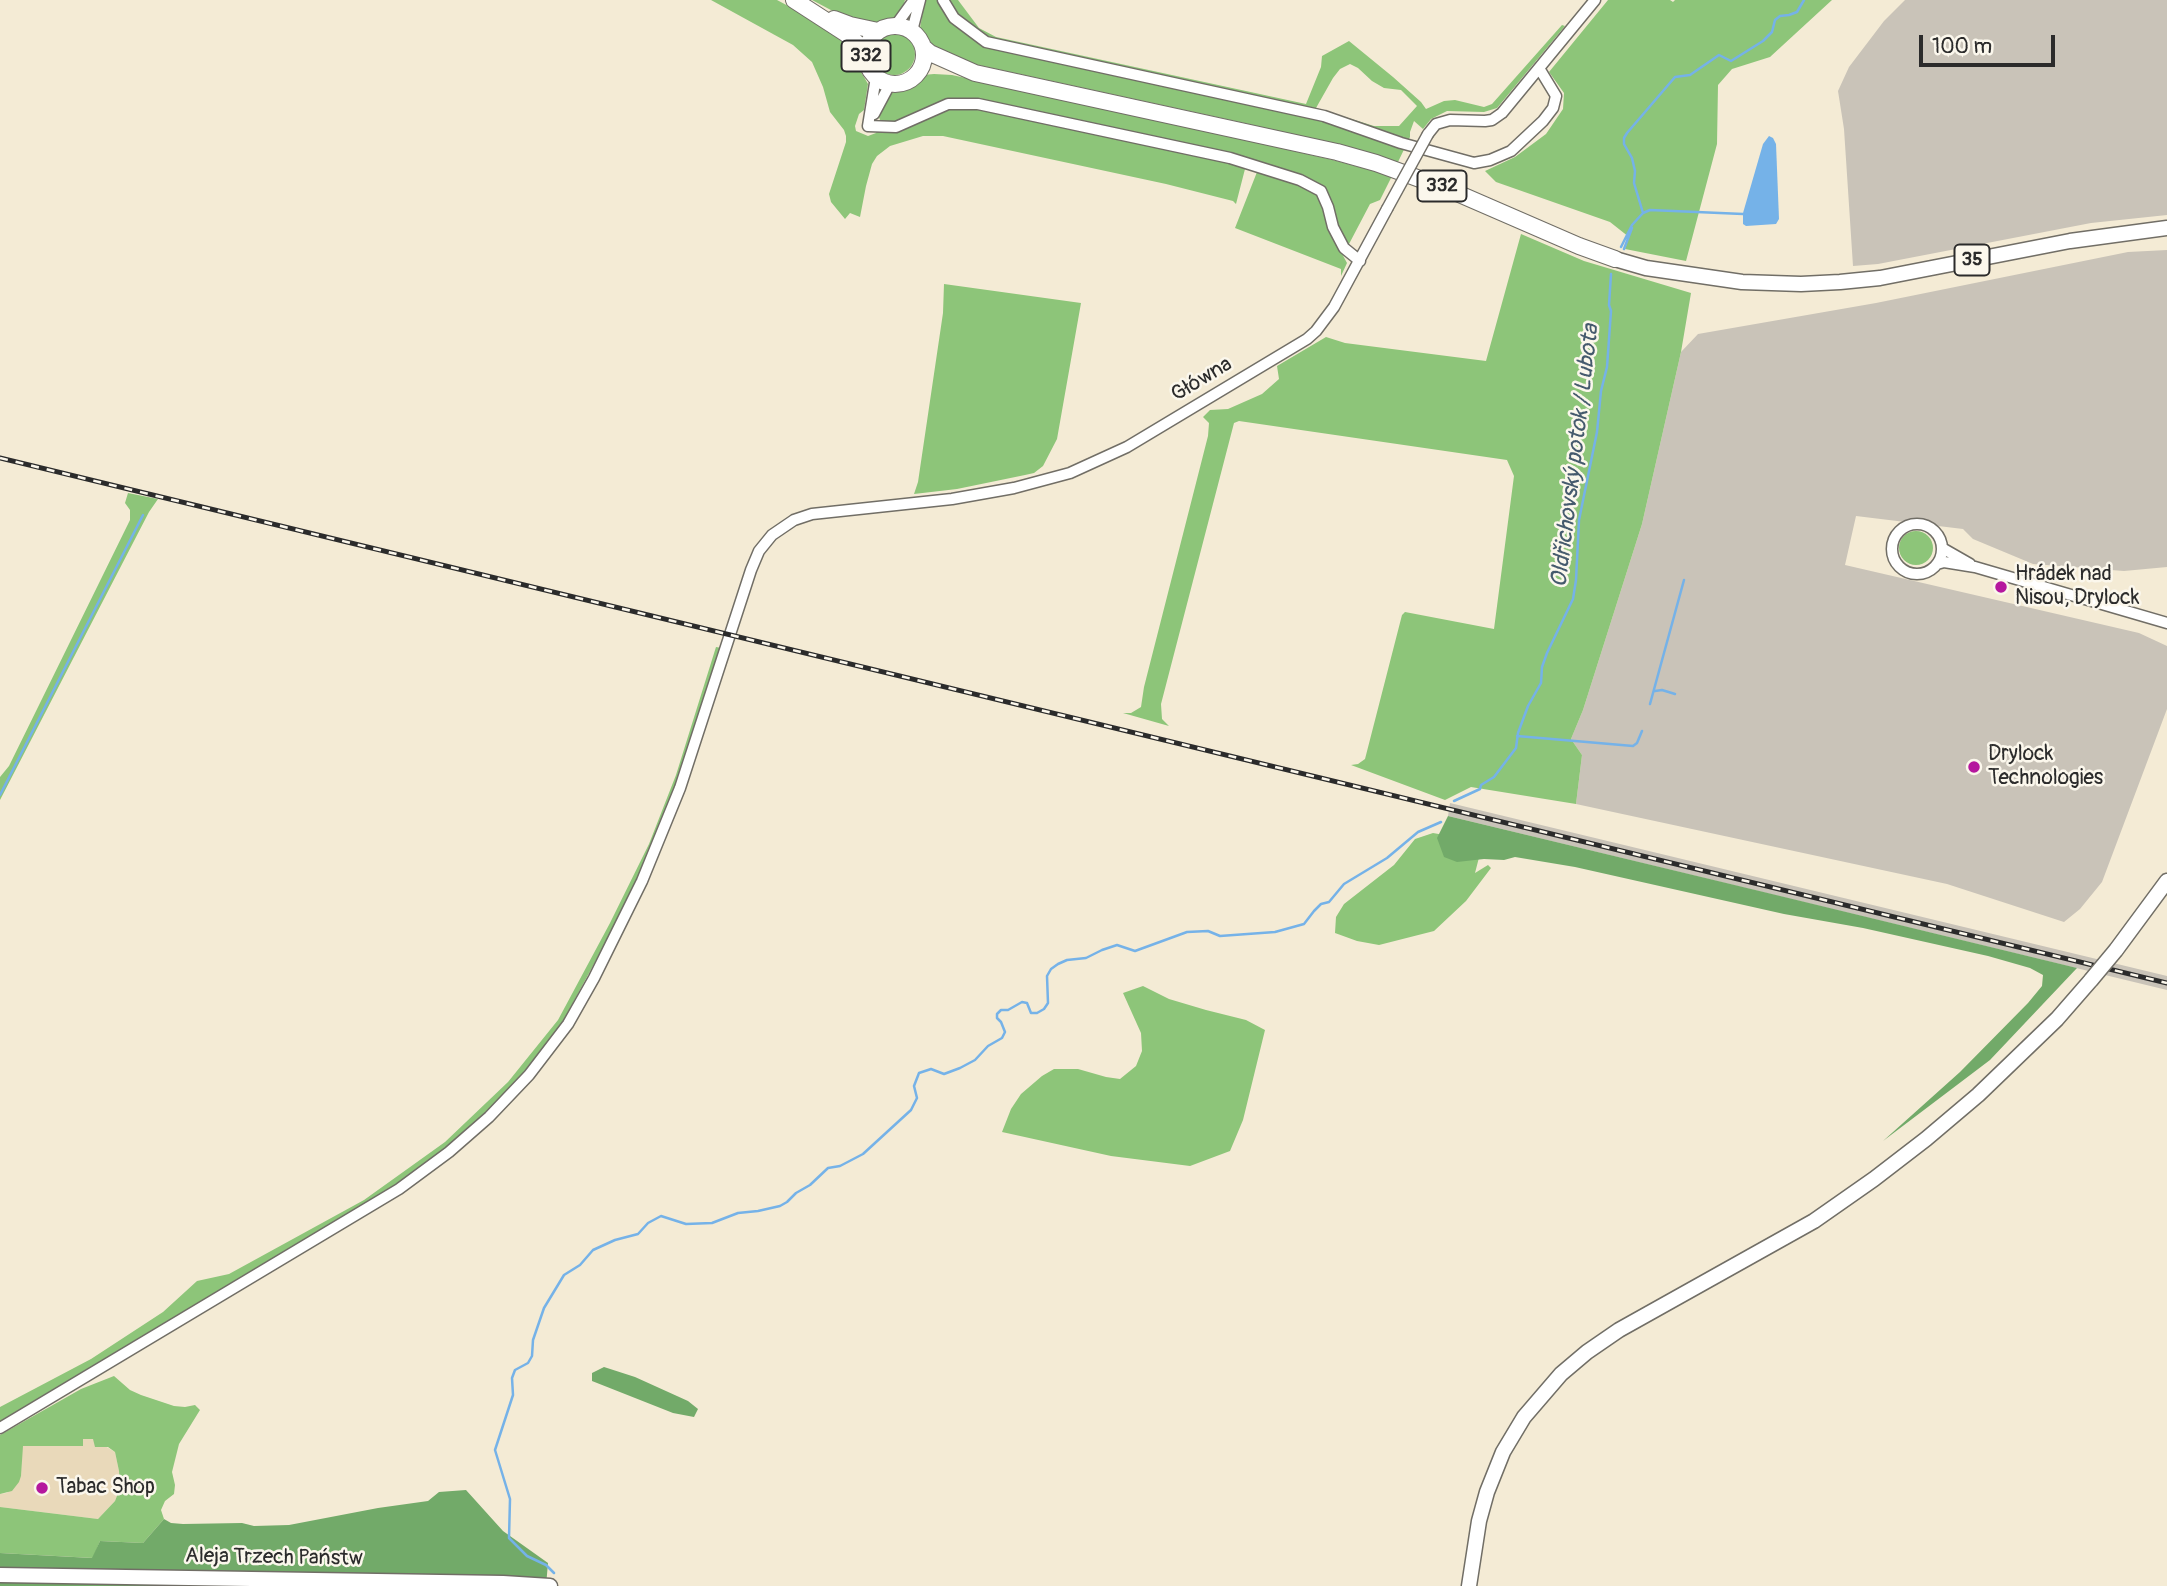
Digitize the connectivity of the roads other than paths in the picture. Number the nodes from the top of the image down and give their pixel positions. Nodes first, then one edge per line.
1 (794, 0) edge
2 (914, 0) edge
3 (920, 0) edge
4 (943, 0) edge
5 (1595, 0) edge
6 (812, 10) junction
7 (904, 28) junction
8 (878, 31) junction
9 (923, 47) junction
10 (866, 54) junction
11 (1539, 68) junction
12 (975, 73) junction
13 (915, 76) junction
14 (883, 80) junction
15 (2167, 228) edge
16 (1615, 259) joint
17 (1360, 261) junction
18 (1942, 548) junction
19 (1937, 564) junction
20 (1975, 567) junction
21 (2167, 623) edge
22 (2167, 881) edge
23 (0, 1427) edge
24 (0, 1575) edge
25 (549, 1586) edge
26 (1469, 1586) edge

1 - 6 highway, 332
2 - 7 street
3 - 7 street
4 - 11 street
5 - 11 street, Główna
6 - 8 highway, 332
6 - 10 highway, 332
7 - 8 highway, 332
7 - 9 highway, 332
8 - 10 highway, 332
9 - 12 highway, 332
9 - 13 highway, 332
10 - 14 highway, 332
11 - 17 street, Główna, bridge
12 - 13 highway, 332
12 - 16 highway, 332
13 - 14 highway, 332
14 - 17 street
15 - 16 main road, 35
17 - 23 street, Główna
18 - 19 street
18 - 19 street
18 - 20 street
19 - 20 street
20 - 21 street
22 - 26 main road, bridge
24 - 25 main road, Aleja Trzech Państw

